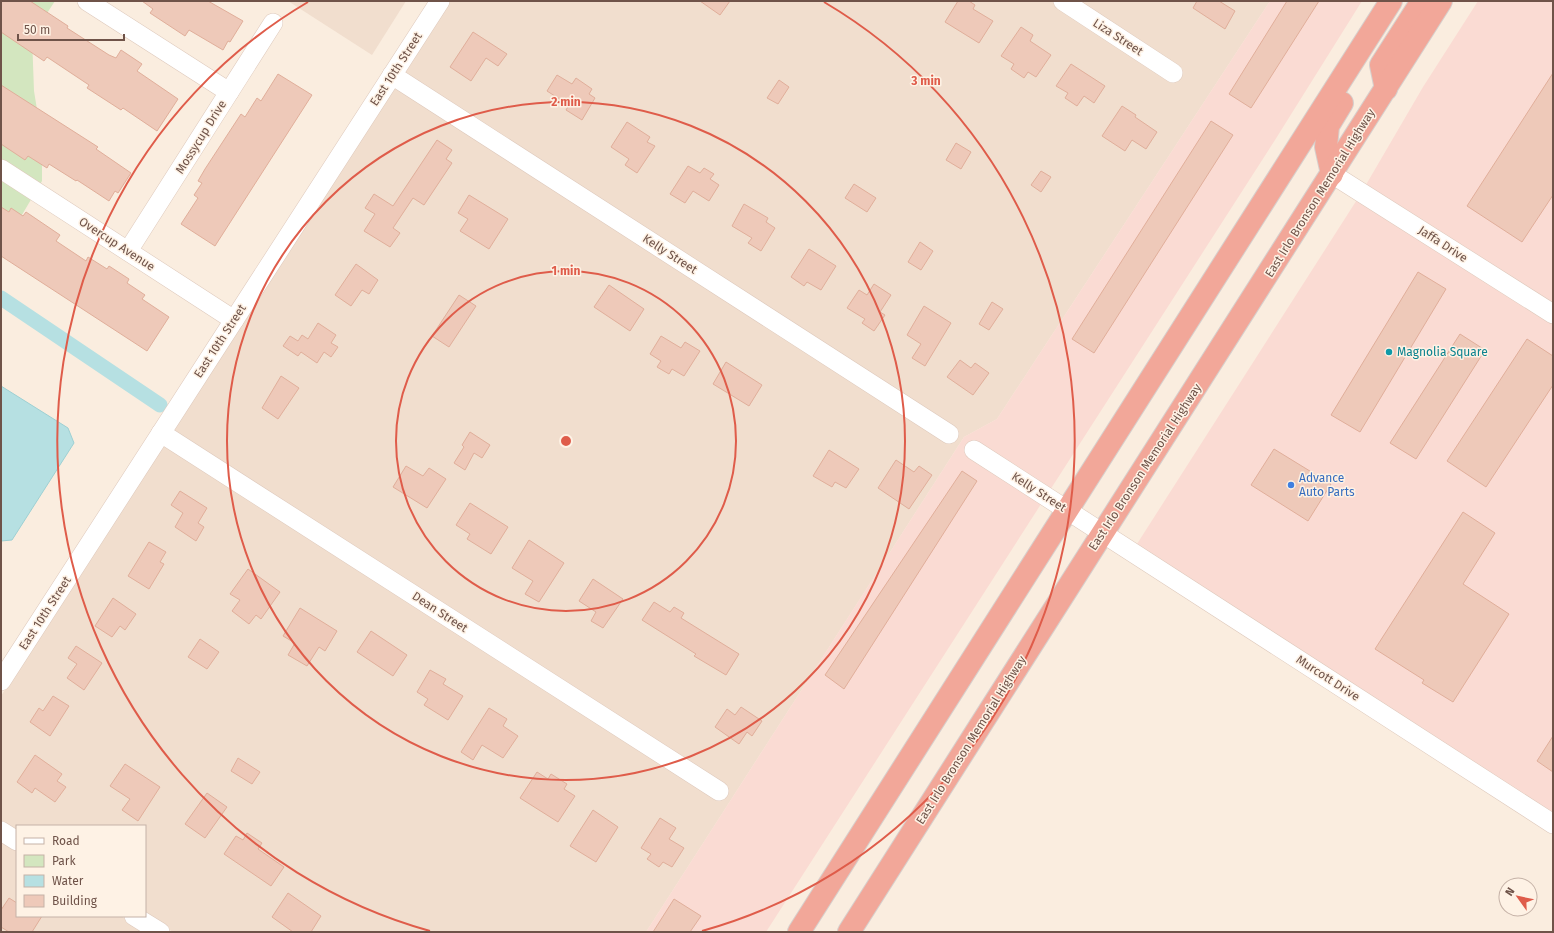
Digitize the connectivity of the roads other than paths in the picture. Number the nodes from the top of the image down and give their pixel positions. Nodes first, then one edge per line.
1 (87, 1) edge
2 (440, 1) edge
3 (1063, 1) edge
4 (1391, 1) edge
5 (1407, 1) edge
6 (1422, 1) edge
7 (1442, 1) edge
8 (274, 23) dead end
9 (1173, 72) dead end
10 (392, 75) junction
11 (1386, 89) junction
12 (229, 92) junction
13 (1, 169) edge
14 (1332, 174) junction
15 (128, 251) junction
16 (1553, 314) edge
17 (234, 320) junction
18 (161, 433) junction
19 (949, 434) dead end
20 (974, 450) dead end
21 (1067, 510) junction
22 (1103, 533) junction
23 (1, 681) edge
24 (719, 791) dead end
25 (1553, 824) edge
26 (1, 831) edge
27 (16, 840) edge
28 (136, 917) edge
29 (160, 932) edge
30 (799, 932) edge
31 (849, 932) edge

1 - 12 street
2 - 10 street, East 10th Street
3 - 9 street, Liza Street
4 - 21 highway
5 - 14 highway
6 - 11 highway
7 - 11 highway, East Irlo Bronson Memorial Highway
8 - 12 street, Mossycup Drive
10 - 17 street, East 10th Street
10 - 19 street, Kelly Street
11 - 14 highway, East Irlo Bronson Memorial Highway
12 - 15 street, Mossycup Drive
13 - 15 street, Overcup Avenue
14 - 16 street, Jaffa Drive
14 - 22 highway, East Irlo Bronson Memorial Highway
15 - 17 street, Overcup Avenue
17 - 18 street, East 10th Street
18 - 23 street, East 10th Street
18 - 24 street, Dean Street
20 - 21 street, Kelly Street
21 - 22 street, Kelly Street
21 - 30 highway
22 - 25 street, Murcott Drive
22 - 31 highway, East Irlo Bronson Memorial Highway
26 - 27 street
28 - 29 street

